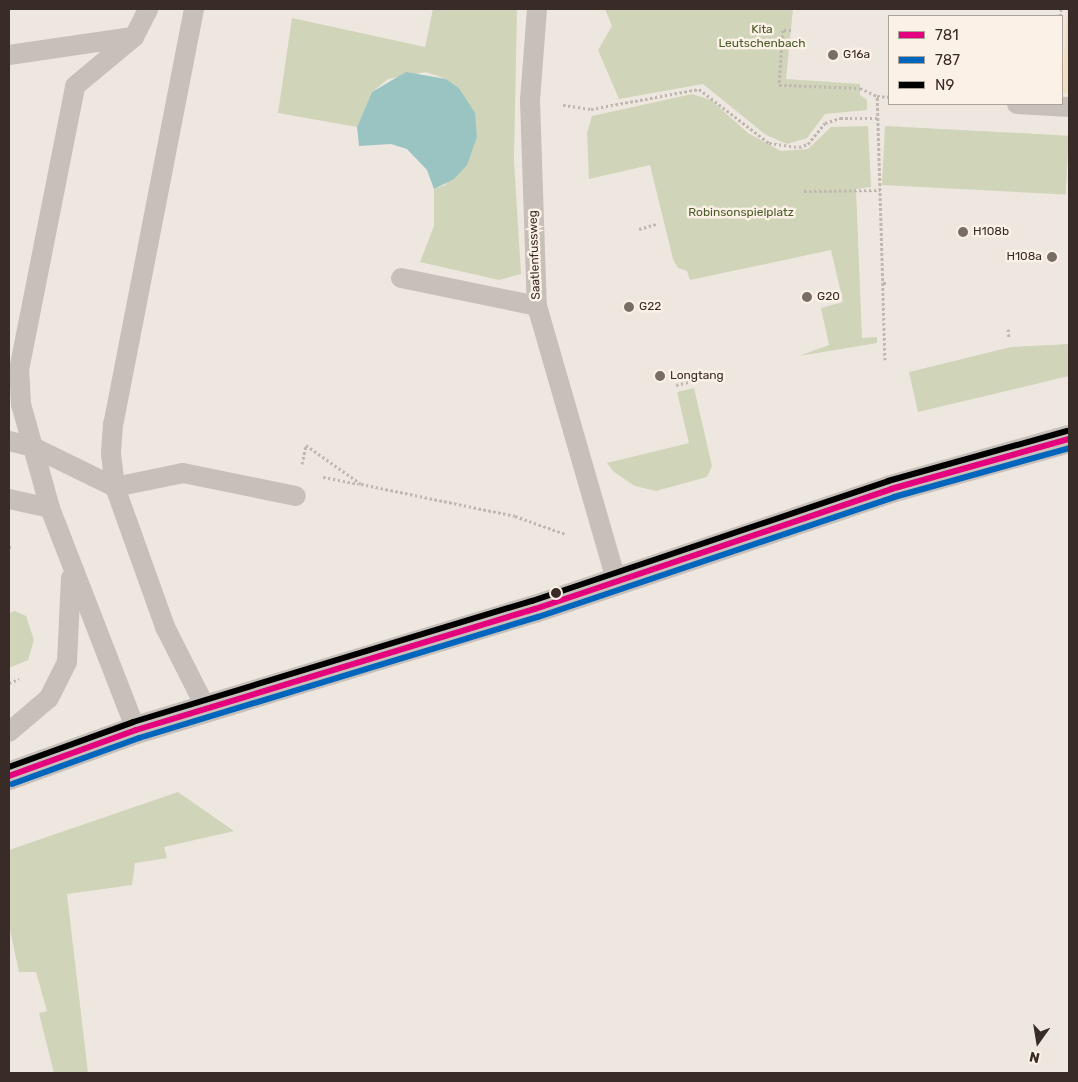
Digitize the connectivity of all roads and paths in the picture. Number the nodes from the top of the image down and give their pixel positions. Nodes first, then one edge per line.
1 (194, 9) edge
2 (537, 9) edge
3 (139, 19) edge
4 (791, 30) dead end
5 (9, 55) edge
6 (877, 96) junction
7 (888, 97) edge
8 (530, 100) junction
9 (1034, 105) edge
10 (1069, 107) edge
11 (878, 118) junction
12 (880, 190) junction
13 (804, 191) dead end
14 (656, 224) dead end
15 (639, 229) dead end
16 (401, 278) dead end
17 (883, 283) junction
18 (888, 283) dead end
19 (537, 306) junction
20 (1008, 329) dead end
21 (1009, 338) dead end
22 (885, 360) dead end
23 (700, 379) dead end
24 (676, 385) dead end
25 (1069, 439) edge
26 (9, 442) edge
27 (33, 447) junction
28 (330, 478) dead end
29 (361, 484) junction
30 (115, 487) junction
31 (296, 496) joint
32 (9, 499) edge
33 (50, 508) junction
34 (565, 534) dead end
35 (71, 571) junction
36 (616, 580) junction
37 (20, 678) dead end
38 (9, 683) edge
39 (207, 710) junction
40 (136, 730) junction
41 (9, 732) edge
42 (9, 776) edge

1 - 30 lane
2 - 8 lane, Saatlenfussweg
3 - 5 lane
3 - 27 lane
4 - 6 path
6 - 7 path
6 - 11 path
8 - 11 path
8 - 19 lane, Saatlenfussweg
9 - 10 lane
11 - 12 path
12 - 13 path
12 - 17 path
14 - 15 path
16 - 19 lane
17 - 18 path
17 - 22 path
19 - 36 lane, Saatlenfussweg
20 - 21 path
23 - 24 path
25 - 36 street
26 - 27 lane
27 - 30 lane
27 - 33 lane
28 - 29 path
29 - 31 path
29 - 34 path
30 - 31 lane
30 - 39 lane
32 - 33 lane
33 - 35 lane
35 - 40 lane
35 - 41 lane
36 - 39 street
37 - 38 path
39 - 40 street
40 - 42 street

